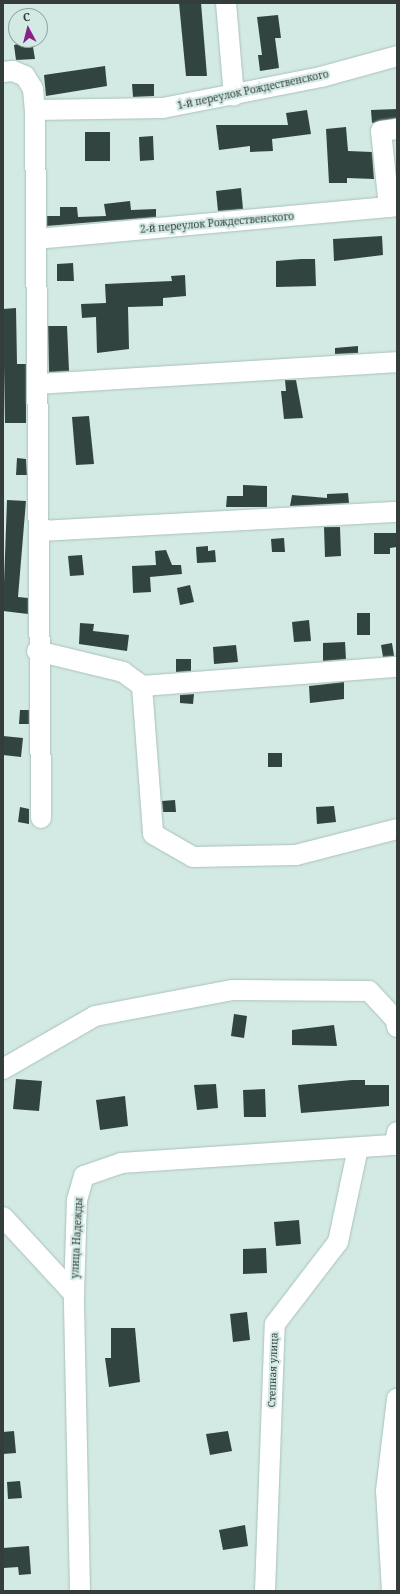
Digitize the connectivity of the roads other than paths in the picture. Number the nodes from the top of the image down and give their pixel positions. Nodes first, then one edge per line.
1 (226, 3) edge
2 (397, 56) edge
3 (3, 72) edge
4 (234, 96) junction
5 (35, 110) junction
6 (397, 129) edge
7 (393, 207) edge
8 (36, 239) junction
9 (397, 362) edge
10 (38, 384) junction
11 (397, 512) edge
12 (41, 531) junction
13 (37, 651) junction
14 (397, 667) edge
15 (142, 686) junction
16 (41, 818) dead end
17 (397, 829) edge
18 (397, 1027) edge
19 (3, 1069) edge
20 (396, 1139) edge
21 (358, 1148) junction
22 (3, 1217) edge
23 (74, 1294) junction
24 (397, 1399) edge
25 (392, 1506) edge
26 (80, 1591) edge
27 (265, 1591) edge
28 (392, 1591) edge

1 - 4 street
2 - 4 street, 1-й переулок Рождественского
3 - 5 street
4 - 5 street, 1-й переулок Рождественского
5 - 8 street
6 - 7 street
7 - 8 street, 2-й переулок Рождественского
8 - 10 street
9 - 10 street
10 - 12 street
11 - 12 street
12 - 13 street
13 - 15 street
13 - 16 street
14 - 15 street
15 - 17 street
18 - 19 street
20 - 21 street, улица Надежды
21 - 23 street, улица Надежды
21 - 27 street, Степная улица
22 - 23 street
23 - 26 street, улица Надежды
24 - 25 street
25 - 28 street

